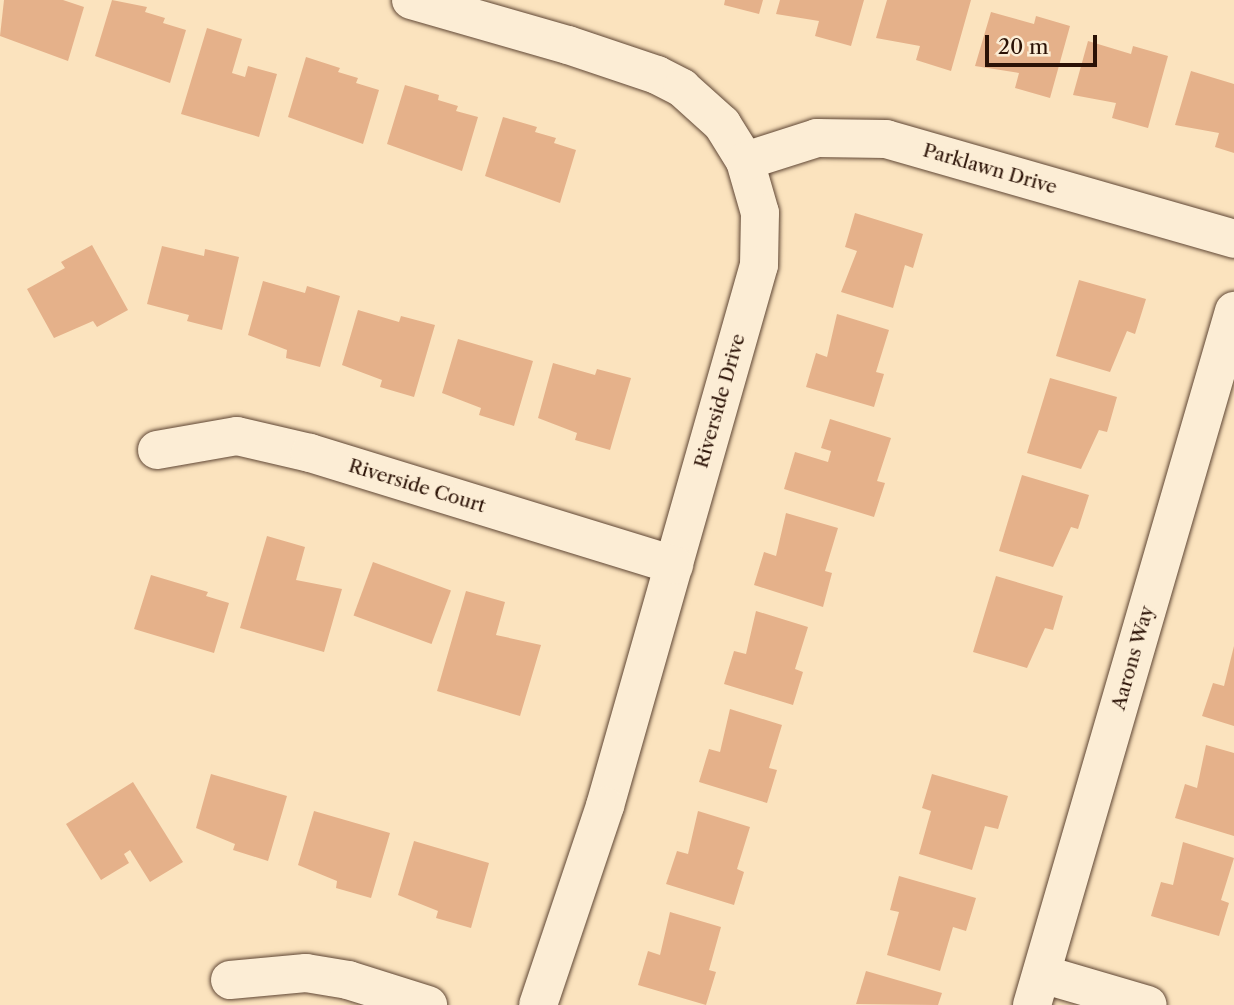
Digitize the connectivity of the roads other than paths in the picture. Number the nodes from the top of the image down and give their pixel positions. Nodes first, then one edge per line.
1 (411, 0) edge
2 (745, 161) junction
3 (1234, 239) edge
4 (1234, 311) edge
5 (157, 450) dead end
6 (674, 565) junction
7 (230, 980) dead end
8 (1037, 989) edge
9 (428, 1005) edge
10 (538, 1005) edge
11 (1148, 1005) edge

1 - 2 street, Riverside Drive
2 - 3 street, Parklawn Drive
2 - 6 street, Riverside Drive
4 - 8 street, Aarons Way
5 - 6 street, Riverside Court
6 - 10 street, Riverside Drive
7 - 9 street
8 - 11 street

